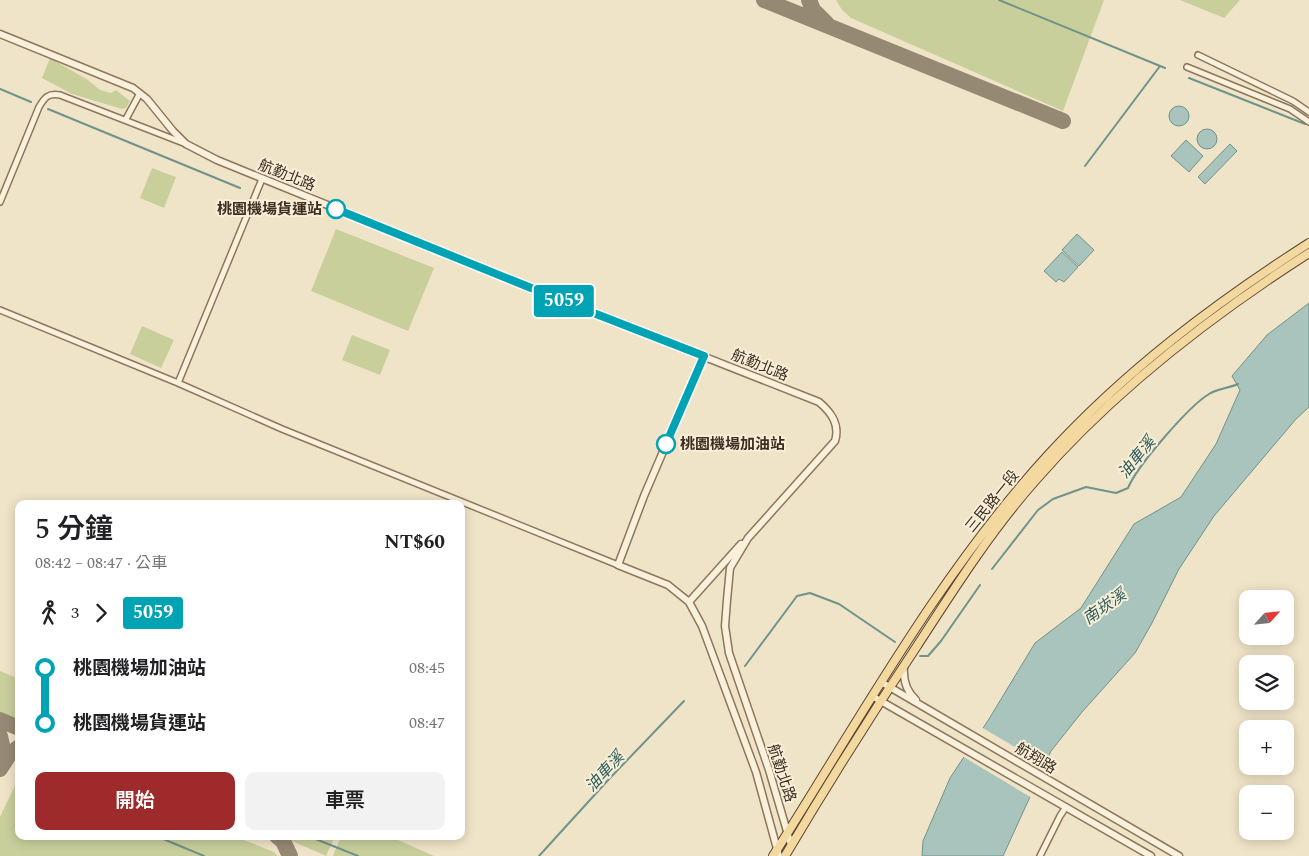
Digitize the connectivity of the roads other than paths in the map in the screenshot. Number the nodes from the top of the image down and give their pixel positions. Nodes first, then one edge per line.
1 (0, 34) edge
2 (1198, 55) dead end
3 (1187, 67) dead end
4 (140, 94) junction
5 (1309, 112) edge
6 (126, 119) junction
7 (1309, 122) edge
8 (186, 144) junction
9 (262, 179) junction
10 (0, 202) edge
11 (1309, 243) edge
12 (1309, 253) edge
13 (0, 310) edge
14 (704, 356) junction
15 (178, 383) junction
16 (457, 500) edge
17 (465, 503) edge
18 (748, 538) junction
19 (618, 565) junction
20 (689, 602) junction
21 (904, 665) junction
22 (881, 682) junction
23 (890, 688) junction
24 (872, 696) junction
25 (881, 701) junction
26 (923, 706) junction
27 (1063, 805) junction
28 (787, 832) junction
29 (791, 845) junction
30 (776, 854) edge
31 (785, 856) edge
32 (1040, 856) edge
33 (1151, 856) edge
34 (1179, 856) edge

1 - 4 street, 航勤北路
2 - 5 street
3 - 7 street
4 - 6 street
4 - 8 street, 航勤北路
6 - 8 street
6 - 10 street
8 - 9 street, 航勤北路
9 - 14 street, 航勤北路
9 - 15 street
11 - 22 main road, 三民路一段
12 - 21 main road, 三民路一段
13 - 15 street
14 - 18 street, 航勤北路
14 - 19 street
15 - 16 street
17 - 19 street
18 - 20 street
18 - 28 street, 航勤北路
19 - 20 street
20 - 30 street
21 - 23 main road, 三民路一段
21 - 26 street
22 - 23 street, 航翔路
22 - 24 main road, 三民路一段
23 - 25 main road, 三民路一段
23 - 26 street, 航翔路
24 - 25 street, 航翔路
24 - 28 main road, 三民路一段
25 - 27 street, 航翔路
25 - 29 main road, 三民路一段
26 - 34 street, 航翔路
27 - 32 street
27 - 33 street, 航翔路
28 - 29 street, 航勤北路
28 - 30 main road, 三民路一段
29 - 31 main road, 三民路一段

